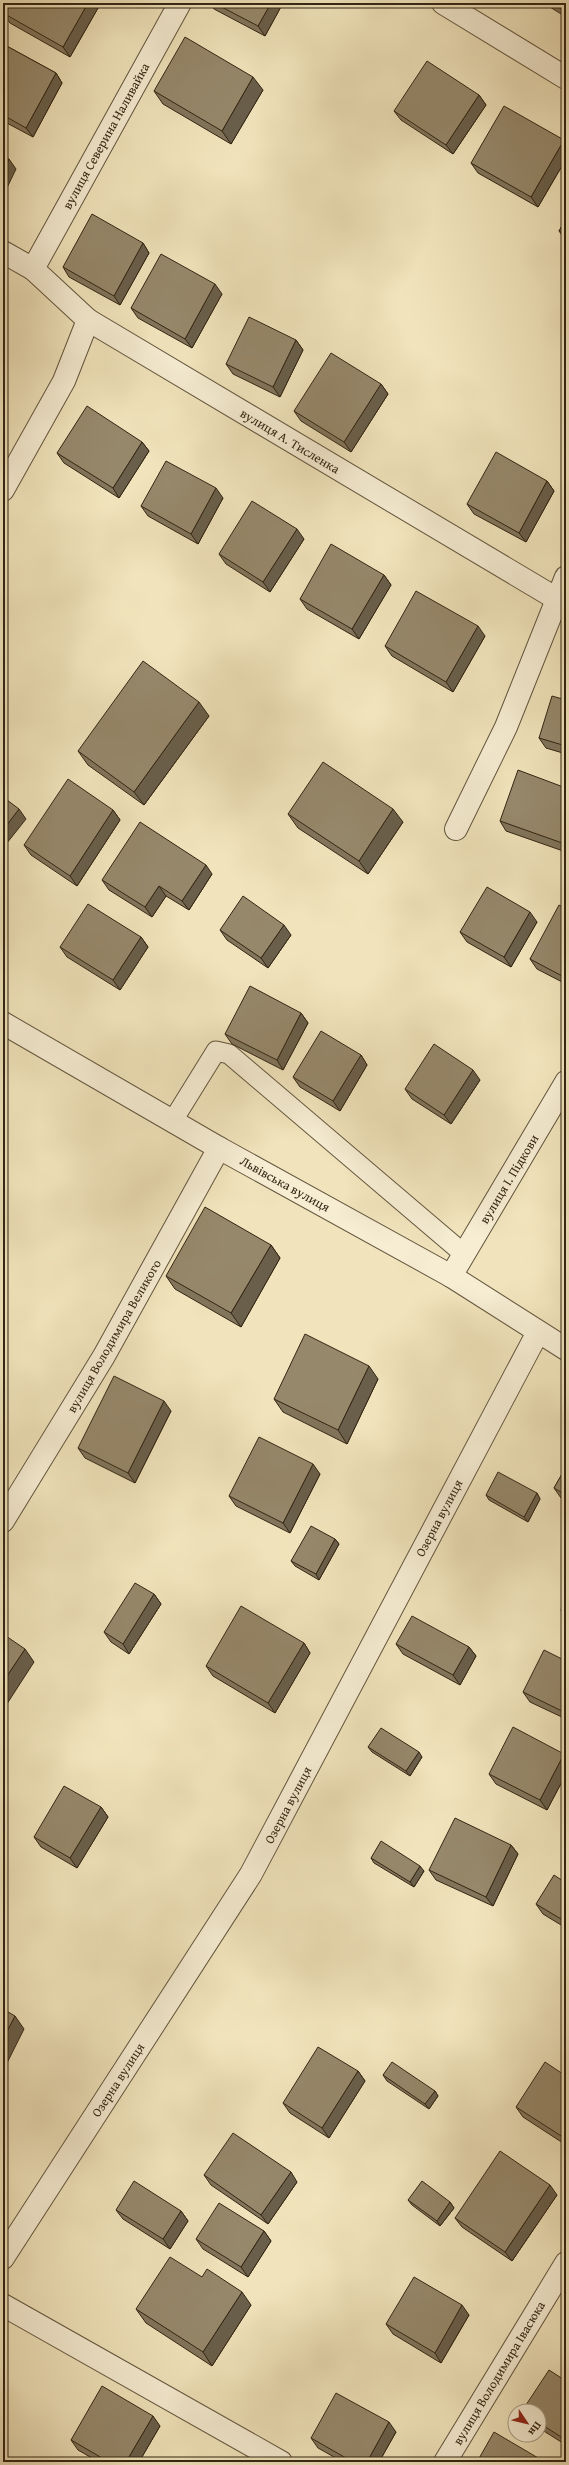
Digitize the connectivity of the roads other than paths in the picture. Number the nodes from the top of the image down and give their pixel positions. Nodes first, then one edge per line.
1 (180, 3) edge
2 (443, 3) edge
3 (566, 78) edge
4 (3, 252) edge
5 (33, 269) junction
6 (88, 320) junction
7 (3, 490) edge
8 (566, 577) edge
9 (558, 599) junction
10 (456, 829) dead end
11 (3, 1022) edge
12 (566, 1082) edge
13 (172, 1122) junction
14 (219, 1148) junction
15 (464, 1254) junction
16 (451, 1276) junction
17 (538, 1332) junction
18 (566, 1349) edge
19 (3, 1521) edge
20 (3, 2258) edge
21 (566, 2263) edge
22 (3, 2305) edge
23 (281, 2462) edge
24 (445, 2462) edge

1 - 5 street, вулиця Северина Наливайка
2 - 3 street
4 - 5 street, вулиця А. Тисленка
5 - 6 street, вулиця А. Тисленка
6 - 7 street
6 - 9 street, вулиця А. Тисленка
8 - 9 street
9 - 10 street
11 - 13 street, Львівська вулиця
12 - 15 street, вулиця І. Підкови
13 - 14 street, Львівська вулиця
13 - 15 lane
14 - 16 street, Львівська вулиця
14 - 19 street, вулиця Володимира Великого
15 - 16 street, вулиця І. Підкови
16 - 17 street, Львівська вулиця
17 - 18 street, Львівська вулиця
17 - 20 street, Озерна вулиця
21 - 24 street, вулиця Володимира Івасюка
22 - 23 street

